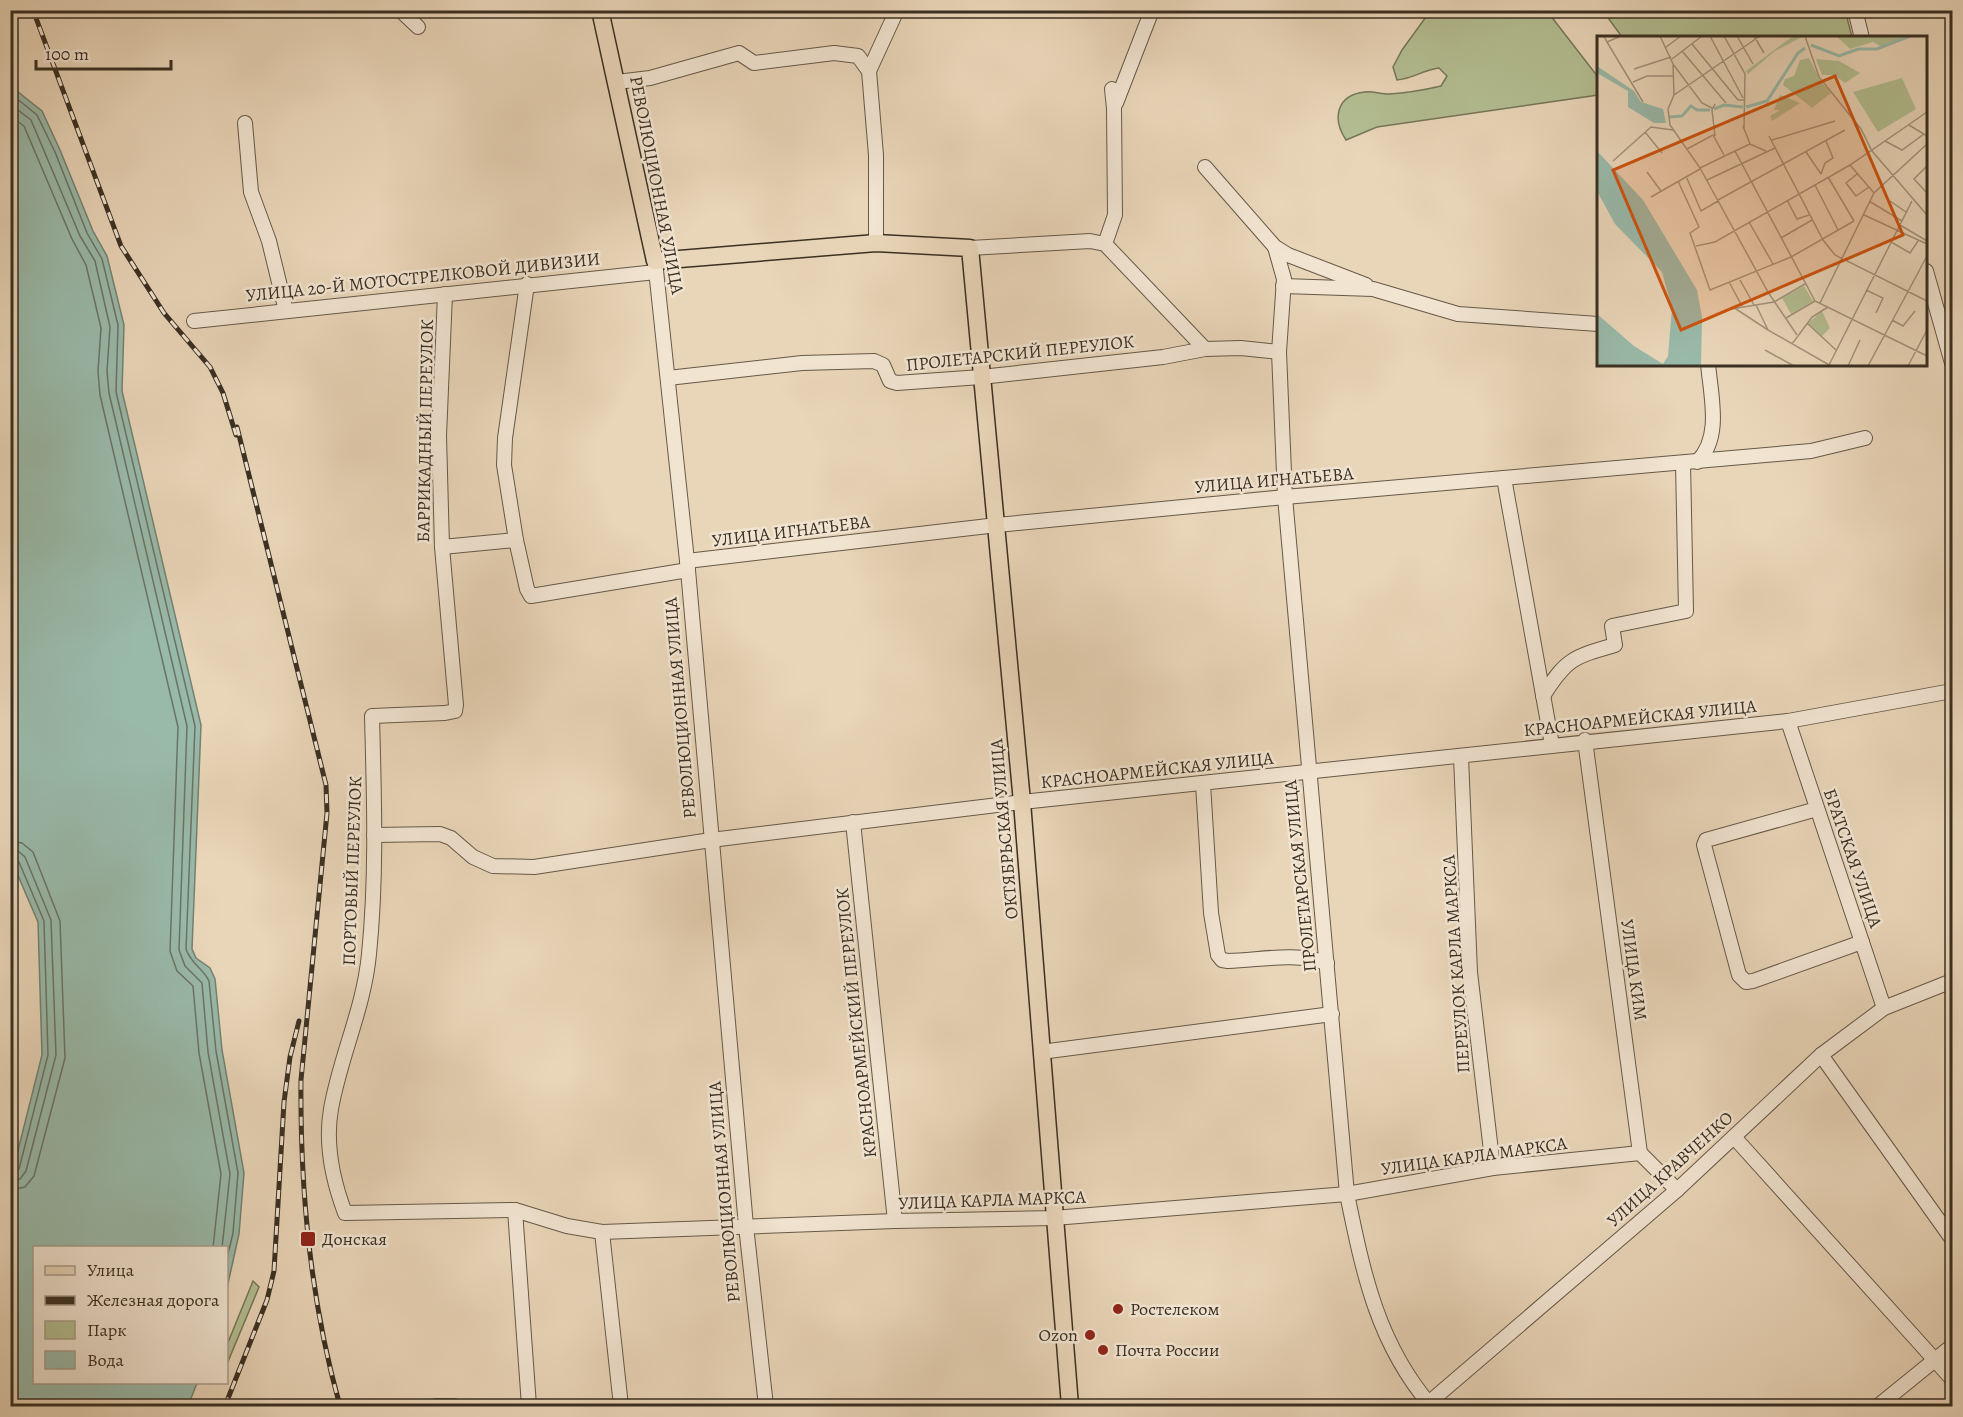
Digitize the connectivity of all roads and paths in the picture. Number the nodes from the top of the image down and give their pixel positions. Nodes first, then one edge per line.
1 (400, 10) edge
2 (600, 10) edge
3 (897, 10) edge
4 (1152, 10) edge
5 (1855, 10) edge
6 (418, 27) dead end
7 (1862, 36) edge
8 (870, 71) junction
9 (617, 82) junction
10 (1112, 89) dead end
11 (1114, 108) junction
12 (245, 123) dead end
13 (1205, 167) dead end
14 (876, 243) junction
15 (1105, 244) junction
16 (1275, 247) junction
17 (970, 248) junction
18 (656, 266) junction
19 (1927, 275) edge
20 (527, 284) junction
21 (1283, 286) junction
22 (1382, 291) junction
23 (445, 294) junction
24 (286, 311) junction
25 (194, 321) dead end
26 (1597, 324) edge
27 (1205, 349) junction
28 (1279, 352) junction
29 (1953, 363) edge
30 (1708, 366) edge
31 (981, 377) junction
32 (669, 378) junction
33 (1865, 438) dead end
34 (1690, 463) junction
35 (1504, 478) junction
36 (1285, 497) junction
37 (997, 525) junction
38 (516, 540) junction
39 (442, 547) junction
40 (687, 566) junction
41 (1953, 692) edge
42 (1543, 696) junction
43 (455, 711) joint
44 (1788, 721) junction
45 (1585, 741) junction
46 (1552, 746) junction
47 (1461, 757) junction
48 (1308, 773) junction
49 (1203, 784) junction
50 (1022, 802) junction
51 (1817, 809) junction
52 (853, 822) junction
53 (374, 835) junction
54 (711, 840) junction
55 (1862, 942) junction
56 (1327, 963) junction
57 (1953, 981) edge
58 (1884, 1008) junction
59 (1332, 1014) junction
60 (1041, 1052) junction
61 (1821, 1055) junction
62 (1734, 1137) junction
63 (1640, 1153) junction
64 (1493, 1168) junction
65 (1677, 1190) junction
66 (1347, 1194) junction
67 (515, 1210) junction
68 (345, 1213) joint
69 (1054, 1218) junction
70 (895, 1221) junction
71 (746, 1226) junction
72 (602, 1232) junction
73 (1953, 1239) edge
74 (1953, 1346) edge
75 (1936, 1360) junction
76 (1953, 1379) edge
77 (1428, 1406) edge
78 (436, 1407) edge
79 (454, 1407) edge
80 (529, 1407) edge
81 (621, 1407) edge
82 (766, 1407) edge
83 (1070, 1407) edge
84 (1878, 1407) edge

1 - 6 street
2 - 9 main road, РЕВОЛЮЦИОННАЯ УЛИЦА
3 - 8 street
4 - 11 street
5 - 7 street
8 - 9 street
8 - 14 street
9 - 18 main road, РЕВОЛЮЦИОННАЯ УЛИЦА
10 - 11 street
11 - 15 street
12 - 24 street
13 - 16 street
14 - 17 main road, УЛИЦА 20-Й МОТОСТРЕЛКОВОЙ ДИВИЗИИ
14 - 18 main road, УЛИЦА 20-Й МОТОСТРЕЛКОВОЙ ДИВИЗИИ
15 - 17 street, УЛИЦА 20-Й МОТОСТРЕЛКОВОЙ ДИВИЗИИ
15 - 27 street
16 - 21 street, ПРОЛЕТАРСКАЯ УЛИЦА
16 - 22 street
17 - 31 main road, ОКТЯБРЬСКАЯ УЛИЦА
18 - 20 street, УЛИЦА 20-Й МОТОСТРЕЛКОВОЙ ДИВИЗИИ
18 - 32 street, РЕВОЛЮЦИОННАЯ УЛИЦА
19 - 29 street
20 - 23 street, УЛИЦА 20-Й МОТОСТРЕЛКОВОЙ ДИВИЗИИ
20 - 38 street
21 - 22 street
21 - 28 street, ПРОЛЕТАРСКАЯ УЛИЦА
22 - 26 street
23 - 24 street, УЛИЦА 20-Й МОТОСТРЕЛКОВОЙ ДИВИЗИИ
23 - 39 street, БАРРИКАДНЫЙ ПЕРЕУЛОК
24 - 25 street, УЛИЦА 20-Й МОТОСТРЕЛКОВОЙ ДИВИЗИИ
27 - 28 street, ПРОЛЕТАРСКИЙ ПЕРЕУЛОК
27 - 31 street, ПРОЛЕТАРСКИЙ ПЕРЕУЛОК
28 - 36 street, ПРОЛЕТАРСКАЯ УЛИЦА
30 - 34 street
31 - 32 street, ПРОЛЕТАРСКИЙ ПЕРЕУЛОК
31 - 37 main road, ОКТЯБРЬСКАЯ УЛИЦА
32 - 40 street, РЕВОЛЮЦИОННАЯ УЛИЦА
33 - 34 street, УЛИЦА ИГНАТЬЕВА
34 - 35 street, УЛИЦА ИГНАТЬЕВА
34 - 42 street
35 - 36 street, УЛИЦА ИГНАТЬЕВА
35 - 42 street
36 - 37 street, УЛИЦА ИГНАТЬЕВА
36 - 48 street, ПРОЛЕТАРСКАЯ УЛИЦА
37 - 40 street, УЛИЦА ИГНАТЬЕВА
37 - 50 main road, ОКТЯБРЬСКАЯ УЛИЦА
38 - 39 street
38 - 40 street, УЛИЦА ИГНАТЬЕВА
39 - 43 street, БАРРИКАДНЫЙ ПЕРЕУЛОК
40 - 54 street, РЕВОЛЮЦИОННАЯ УЛИЦА
41 - 44 street, КРАСНОАРМЕЙСКАЯ УЛИЦА
42 - 46 street
43 - 53 street, ПОРТОВЫЙ ПЕРЕУЛОК
44 - 45 street, КРАСНОАРМЕЙСКАЯ УЛИЦА
44 - 51 street, БРАТСКАЯ УЛИЦА
45 - 46 street, КРАСНОАРМЕЙСКАЯ УЛИЦА
45 - 63 street, УЛИЦА КИМ
46 - 47 street, КРАСНОАРМЕЙСКАЯ УЛИЦА
47 - 48 street, КРАСНОАРМЕЙСКАЯ УЛИЦА
47 - 64 street, ПЕРЕУЛОК КАРЛА МАРКСА
48 - 49 street, КРАСНОАРМЕЙСКАЯ УЛИЦА
48 - 56 street, ПРОЛЕТАРСКАЯ УЛИЦА
49 - 50 street, КРАСНОАРМЕЙСКАЯ УЛИЦА
49 - 56 street
50 - 52 street, КРАСНОАРМЕЙСКАЯ УЛИЦА
50 - 60 main road, ОКТЯБРЬСКАЯ УЛИЦА
51 - 55 street, БРАТСКАЯ УЛИЦА
51 - 55 street
52 - 54 street, КРАСНОАРМЕЙСКАЯ УЛИЦА
52 - 70 street, КРАСНОАРМЕЙСКИЙ ПЕРЕУЛОК
53 - 54 street, КРАСНОАРМЕЙСКАЯ УЛИЦА
53 - 68 street, ПОРТОВЫЙ ПЕРЕУЛОК
54 - 71 street, РЕВОЛЮЦИОННАЯ УЛИЦА
55 - 58 street, БРАТСКАЯ УЛИЦА
56 - 59 street, ПРОЛЕТАРСКАЯ УЛИЦА
57 - 58 street, УЛИЦА КРАВЧЕНКО
58 - 61 street, УЛИЦА КРАВЧЕНКО
59 - 60 street
59 - 66 street, ПРОЛЕТАРСКАЯ УЛИЦА
60 - 69 main road, ОКТЯБРЬСКАЯ УЛИЦА
61 - 62 street, УЛИЦА КРАВЧЕНКО
61 - 73 street
62 - 65 street, УЛИЦА КРАВЧЕНКО
62 - 75 street
63 - 64 street, УЛИЦА КАРЛА МАРКСА
63 - 65 street
64 - 66 street, УЛИЦА КАРЛА МАРКСА
65 - 77 street, УЛИЦА КРАВЧЕНКО
66 - 69 street, УЛИЦА КАРЛА МАРКСА
66 - 77 street, ПРОЛЕТАРСКАЯ УЛИЦА
67 - 68 street, УЛИЦА КАРЛА МАРКСА
67 - 72 street, УЛИЦА КАРЛА МАРКСА
67 - 80 street
69 - 70 street, УЛИЦА КАРЛА МАРКСА
69 - 83 main road, ОКТЯБРЬСКАЯ УЛИЦА
70 - 71 street, УЛИЦА КАРЛА МАРКСА
71 - 72 street, УЛИЦА КАРЛА МАРКСА
71 - 82 street, РЕВОЛЮЦИОННАЯ УЛИЦА
72 - 81 street
74 - 75 street
75 - 76 street
75 - 84 street
78 - 79 street

